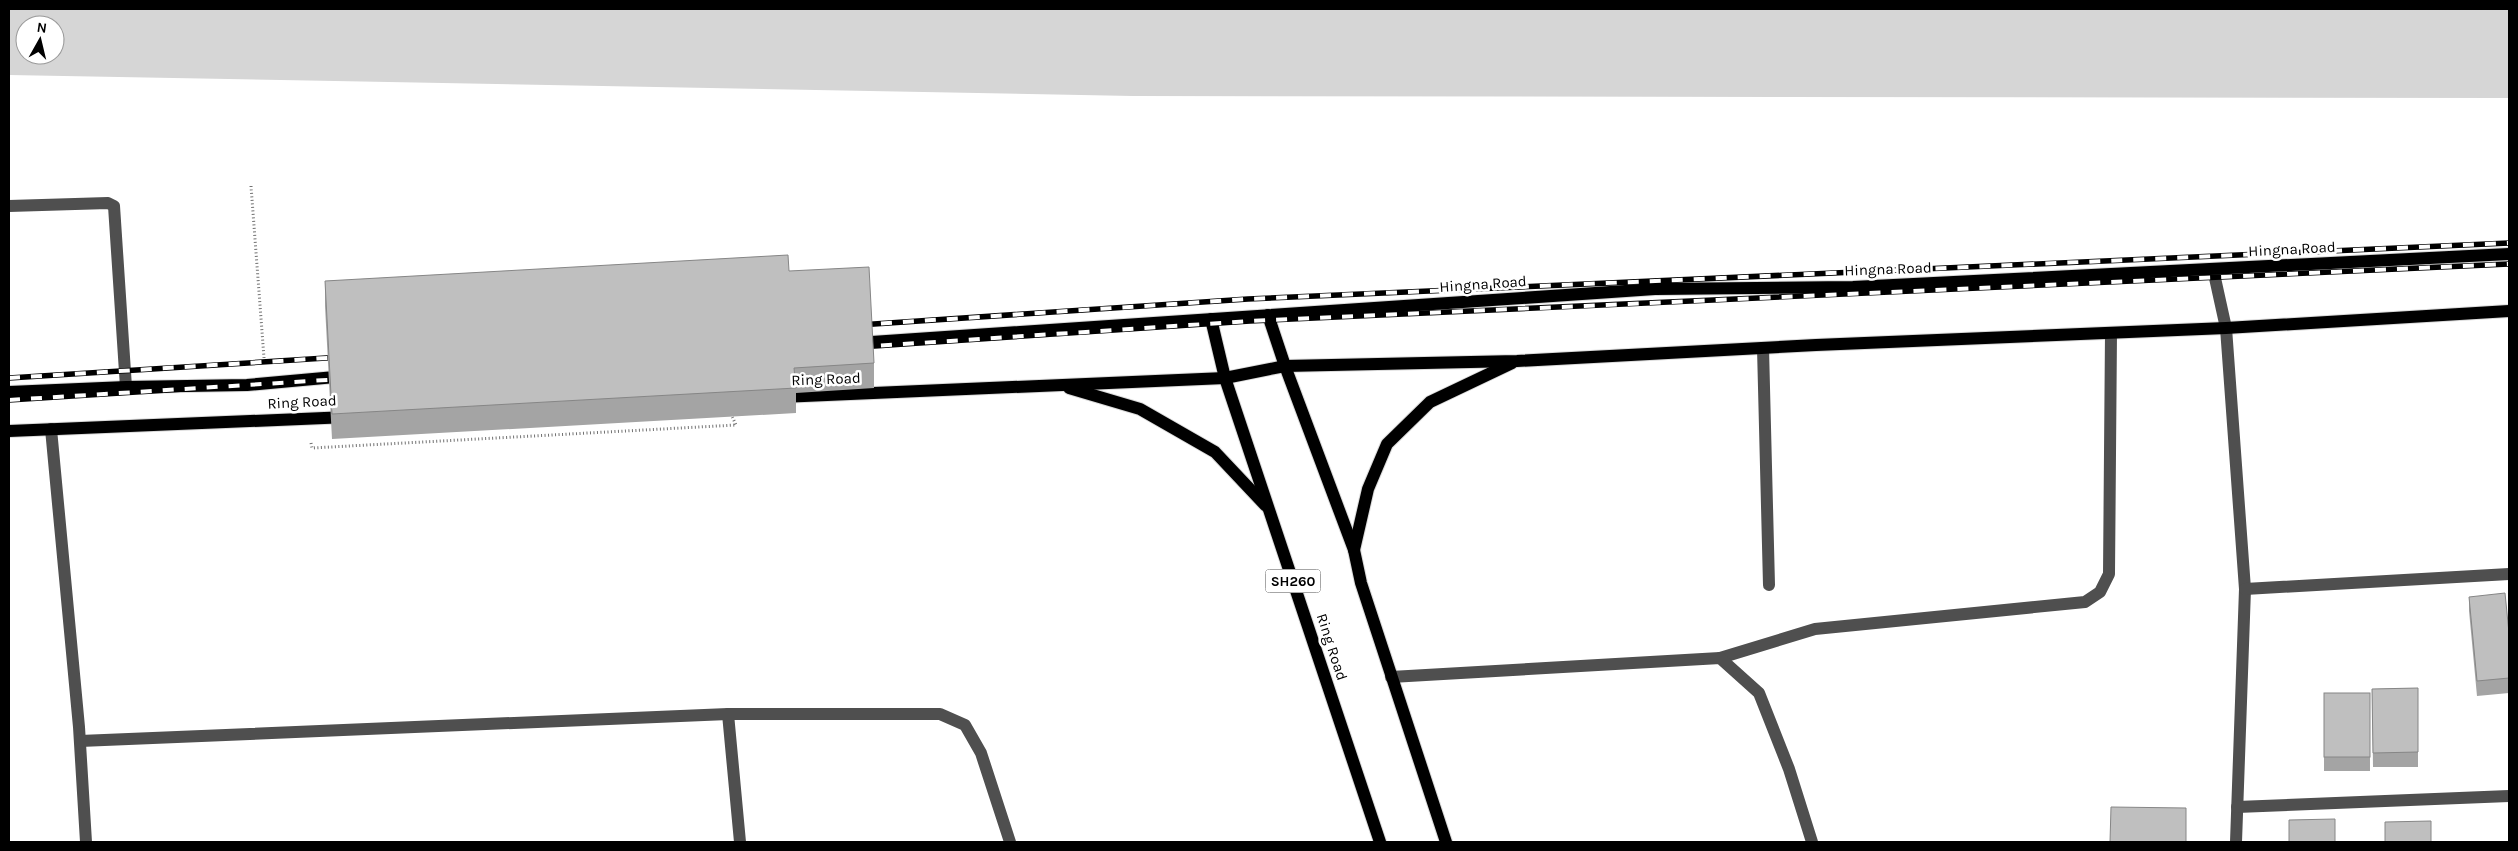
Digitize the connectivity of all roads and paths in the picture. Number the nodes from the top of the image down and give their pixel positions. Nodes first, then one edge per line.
1 (251, 186) dead end
2 (9, 206) edge
3 (2509, 254) edge
4 (2213, 269) junction
5 (2509, 311) edge
6 (1268, 315) junction
7 (1211, 319) junction
8 (2226, 328) junction
9 (2111, 333) junction
10 (845, 344) edge
11 (1763, 348) junction
12 (274, 357) dead end
13 (1517, 360) junction
14 (1285, 366) junction
15 (357, 376) edge
16 (1225, 378) junction
17 (1058, 385) junction
18 (126, 387) junction
19 (9, 392) edge
20 (765, 398) edge
21 (729, 408) edge
22 (364, 416) edge
23 (305, 418) junction
24 (52, 429) junction
25 (9, 431) edge
26 (1270, 510) junction
27 (1354, 550) junction
28 (2509, 574) edge
29 (1769, 585) dead end
30 (2245, 589) junction
31 (1720, 658) junction
32 (1391, 677) junction
33 (728, 714) junction
34 (80, 742) junction
35 (2509, 796) edge
36 (2237, 807) junction
37 (86, 842) edge
38 (740, 842) edge
39 (1010, 842) edge
40 (1380, 842) edge
41 (1446, 842) edge
42 (1812, 842) edge
43 (2236, 842) edge

1 - 12 path
2 - 18 street
3 - 4 main road, Hingna Road
4 - 6 main road, Hingna Road
4 - 8 street
5 - 8 main road
6 - 7 main road, Hingna Road
6 - 14 main road
7 - 10 main road, Hingna Road
7 - 16 main road, Ring Road / SH260
8 - 9 main road
8 - 30 street
9 - 11 main road
9 - 31 street
11 - 13 main road
11 - 29 street
13 - 14 main road
13 - 27 main road
14 - 16 main road
14 - 27 main road
15 - 18 main road
16 - 17 main road, Ring Road
16 - 26 main road, Ring Road / SH260
17 - 20 main road, Ring Road
17 - 26 main road, SH260
18 - 19 main road
21 - 23 path
22 - 23 main road, Ring Road
23 - 24 main road, Ring Road
24 - 25 main road, Ring Road
24 - 34 street
26 - 40 main road, Ring Road / SH260
27 - 32 main road
28 - 30 street
30 - 36 street
31 - 32 street
31 - 42 street
32 - 41 main road
33 - 34 street
33 - 38 street
33 - 39 street
34 - 37 street
35 - 36 street
36 - 43 street

